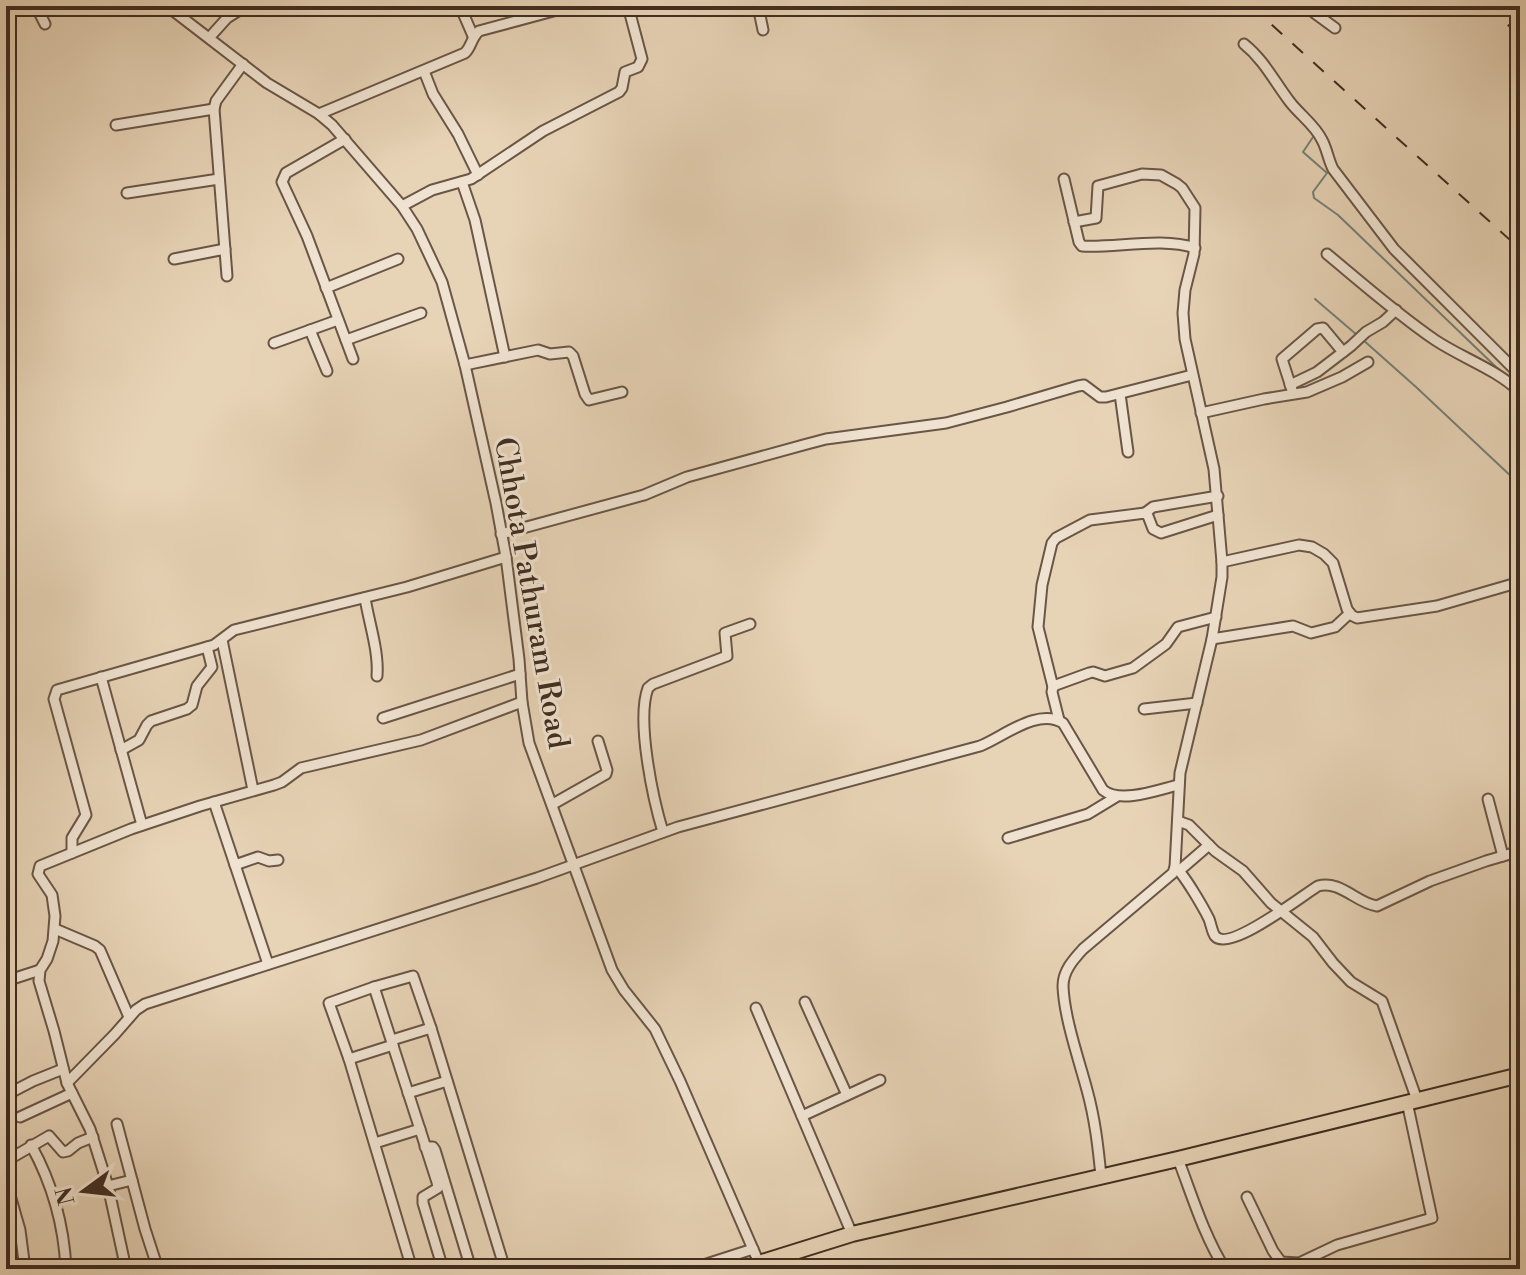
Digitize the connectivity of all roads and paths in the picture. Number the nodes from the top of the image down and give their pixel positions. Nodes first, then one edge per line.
1 (36, 6) edge
2 (167, 6) edge
3 (246, 6) edge
4 (460, 6) edge
5 (572, 6) edge
6 (628, 6) edge
7 (758, 6) edge
8 (1305, 6) edge
9 (45, 24) dead end
10 (1335, 28) dead end
11 (763, 30) dead end
12 (473, 36) junction
13 (209, 38) junction
14 (1244, 44) dead end
15 (243, 64) junction
16 (424, 71) junction
17 (214, 109) junction
18 (319, 114) junction
19 (116, 125) dead end
20 (345, 139) junction
21 (478, 175) junction
22 (219, 179) junction
23 (1064, 179) dead end
24 (462, 182) junction
25 (127, 193) dead end
26 (402, 206) junction
27 (1074, 222) junction
28 (1195, 248) junction
29 (225, 249) junction
30 (1327, 254) dead end
31 (174, 259) dead end
32 (398, 259) dead end
33 (227, 276) dead end
34 (326, 288) junction
35 (1396, 310) junction
36 (421, 313) dead end
37 (338, 320) junction
38 (310, 330) junction
39 (346, 340) junction
40 (274, 343) dead end
41 (1343, 352) junction
42 (505, 357) junction
43 (353, 359) dead end
44 (1368, 362) dead end
45 (465, 365) junction
46 (327, 371) dead end
47 (1192, 375) junction
48 (1520, 375) edge
49 (1291, 389) junction
50 (622, 392) dead end
51 (1520, 392) edge
52 (1120, 394) junction
53 (1201, 413) junction
54 (1128, 452) dead end
55 (1218, 496) junction
56 (1145, 513) junction
57 (1218, 515) junction
58 (501, 534) junction
59 (506, 557) junction
60 (1222, 562) junction
61 (1520, 582) edge
62 (365, 598) junction
63 (1350, 613) junction
64 (1216, 617) junction
65 (750, 624) dead end
66 (1212, 639) junction
67 (222, 640) junction
68 (207, 647) junction
69 (520, 674) junction
70 (377, 676) dead end
71 (101, 677) junction
72 (1053, 687) junction
73 (522, 702) junction
74 (1197, 703) junction
75 (1144, 709) dead end
76 (383, 718) dead end
77 (1059, 720) junction
78 (598, 741) dead end
79 (121, 750) junction
80 (1178, 785) junction
81 (253, 790) junction
82 (1116, 797) junction
83 (1488, 799) dead end
84 (214, 802) junction
85 (553, 804) junction
86 (1178, 821) junction
87 (142, 825) junction
88 (663, 832) junction
89 (1008, 838) dead end
90 (1209, 845) junction
91 (1520, 851) edge
92 (72, 853) junction
93 (1503, 856) junction
94 (278, 860) dead end
95 (574, 864) junction
96 (235, 865) junction
97 (1177, 869) junction
98 (1281, 912) junction
99 (55, 929) junction
100 (268, 964) junction
101 (40, 970) junction
102 (6, 981) edge
103 (374, 987) junction
104 (805, 1002) dead end
105 (756, 1008) dead end
106 (129, 1017) junction
107 (431, 1028) junction
108 (392, 1043) junction
109 (349, 1059) junction
110 (63, 1069) junction
111 (1520, 1075) edge
112 (880, 1080) dead end
113 (447, 1081) junction
114 (67, 1083) junction
115 (72, 1093) junction
116 (408, 1093) junction
117 (6, 1095) edge
118 (847, 1095) junction
119 (1412, 1101) junction
120 (802, 1116) junction
121 (20, 1117) dead end
122 (117, 1124) dead end
123 (420, 1129) junction
124 (93, 1137) junction
125 (375, 1143) junction
126 (31, 1145) junction
127 (425, 1147) junction
128 (1178, 1159) junction
129 (6, 1161) edge
130 (1101, 1176) junction
131 (132, 1180) junction
132 (6, 1181) edge
133 (108, 1186) junction
134 (1247, 1197) dead end
135 (852, 1234) junction
136 (753, 1261) edge
137 (25, 1269) edge
138 (66, 1269) edge
139 (126, 1269) edge
140 (158, 1269) edge
141 (412, 1269) edge
142 (443, 1269) edge
143 (471, 1269) edge
144 (505, 1269) edge
145 (691, 1269) edge
146 (1225, 1269) edge

1 - 9 street
2 - 13 street, Chhota Pathuram Road
3 - 13 street
4 - 12 street
5 - 12 street
6 - 21 street
7 - 11 street
8 - 10 street
12 - 16 street
13 - 15 street, Chhota Pathuram Road
14 - 48 street
15 - 17 street
15 - 18 street, Chhota Pathuram Road
16 - 18 street
16 - 21 street
17 - 19 street
17 - 22 street
18 - 20 street, Chhota Pathuram Road
20 - 26 street, Chhota Pathuram Road
20 - 34 street
21 - 24 street
22 - 25 street
22 - 29 street
23 - 27 street
24 - 26 street
24 - 42 street
26 - 45 street, Chhota Pathuram Road
27 - 28 street
27 - 28 street
28 - 47 street
29 - 31 street
29 - 33 street
30 - 35 street
32 - 34 street
34 - 37 street
35 - 41 street
35 - 51 street
36 - 39 street
37 - 38 street
37 - 39 street
38 - 40 street
38 - 46 street
39 - 43 street
41 - 49 street
41 - 49 street
42 - 45 street
42 - 50 street
44 - 49 street
45 - 58 street, Chhota Pathuram Road
47 - 52 street
47 - 53 street
49 - 53 street
52 - 54 street
52 - 58 street
53 - 55 street
55 - 56 street
55 - 57 street
56 - 57 street
56 - 72 street
57 - 60 street
58 - 59 street, Chhota Pathuram Road
59 - 62 street
59 - 69 street, Chhota Pathuram Road
60 - 63 street
60 - 64 street
61 - 63 street
62 - 67 street
62 - 70 street
63 - 66 street
64 - 66 street
64 - 72 street
65 - 88 street
66 - 74 street
67 - 68 street
67 - 81 street
68 - 71 street
68 - 79 street
69 - 73 street, Chhota Pathuram Road
69 - 76 street
71 - 79 street
71 - 92 street
72 - 77 street
73 - 81 street
73 - 85 street, Chhota Pathuram Road
74 - 75 street
74 - 80 street
77 - 82 street
77 - 88 street
78 - 85 street
79 - 87 street
80 - 82 street
80 - 86 street
81 - 84 street
82 - 89 street
83 - 93 street
84 - 87 street
84 - 96 street
85 - 95 street, Chhota Pathuram Road
86 - 90 street
86 - 97 street
87 - 92 street
88 - 95 street
90 - 97 street
90 - 98 street
91 - 93 street
92 - 99 street
93 - 98 street
94 - 96 street
95 - 100 street
95 - 136 street, Chhota Pathuram Road
96 - 100 street
97 - 98 street
97 - 130 street
98 - 119 street
99 - 101 street
99 - 106 street
100 - 106 street
101 - 102 street
101 - 110 street
103 - 107 street
103 - 108 street
103 - 109 street
104 - 118 street
105 - 120 street
106 - 114 street
107 - 108 street
107 - 113 street
108 - 109 street
108 - 116 street
109 - 125 street
110 - 114 street
110 - 117 street
111 - 119 highway
112 - 118 street
113 - 116 street
113 - 144 street
114 - 115 street
115 - 121 street
115 - 124 street
116 - 123 street
118 - 120 street
119 - 128 highway
119 - 134 street
120 - 135 street
122 - 131 street
123 - 125 street
123 - 127 street
124 - 126 street
124 - 133 street
125 - 141 street
126 - 129 street
126 - 138 street
127 - 142 street
127 - 143 street
128 - 130 highway
128 - 146 street
130 - 135 highway
131 - 133 street
131 - 140 street
132 - 137 street
133 - 139 street
135 - 136 highway
136 - 145 street

